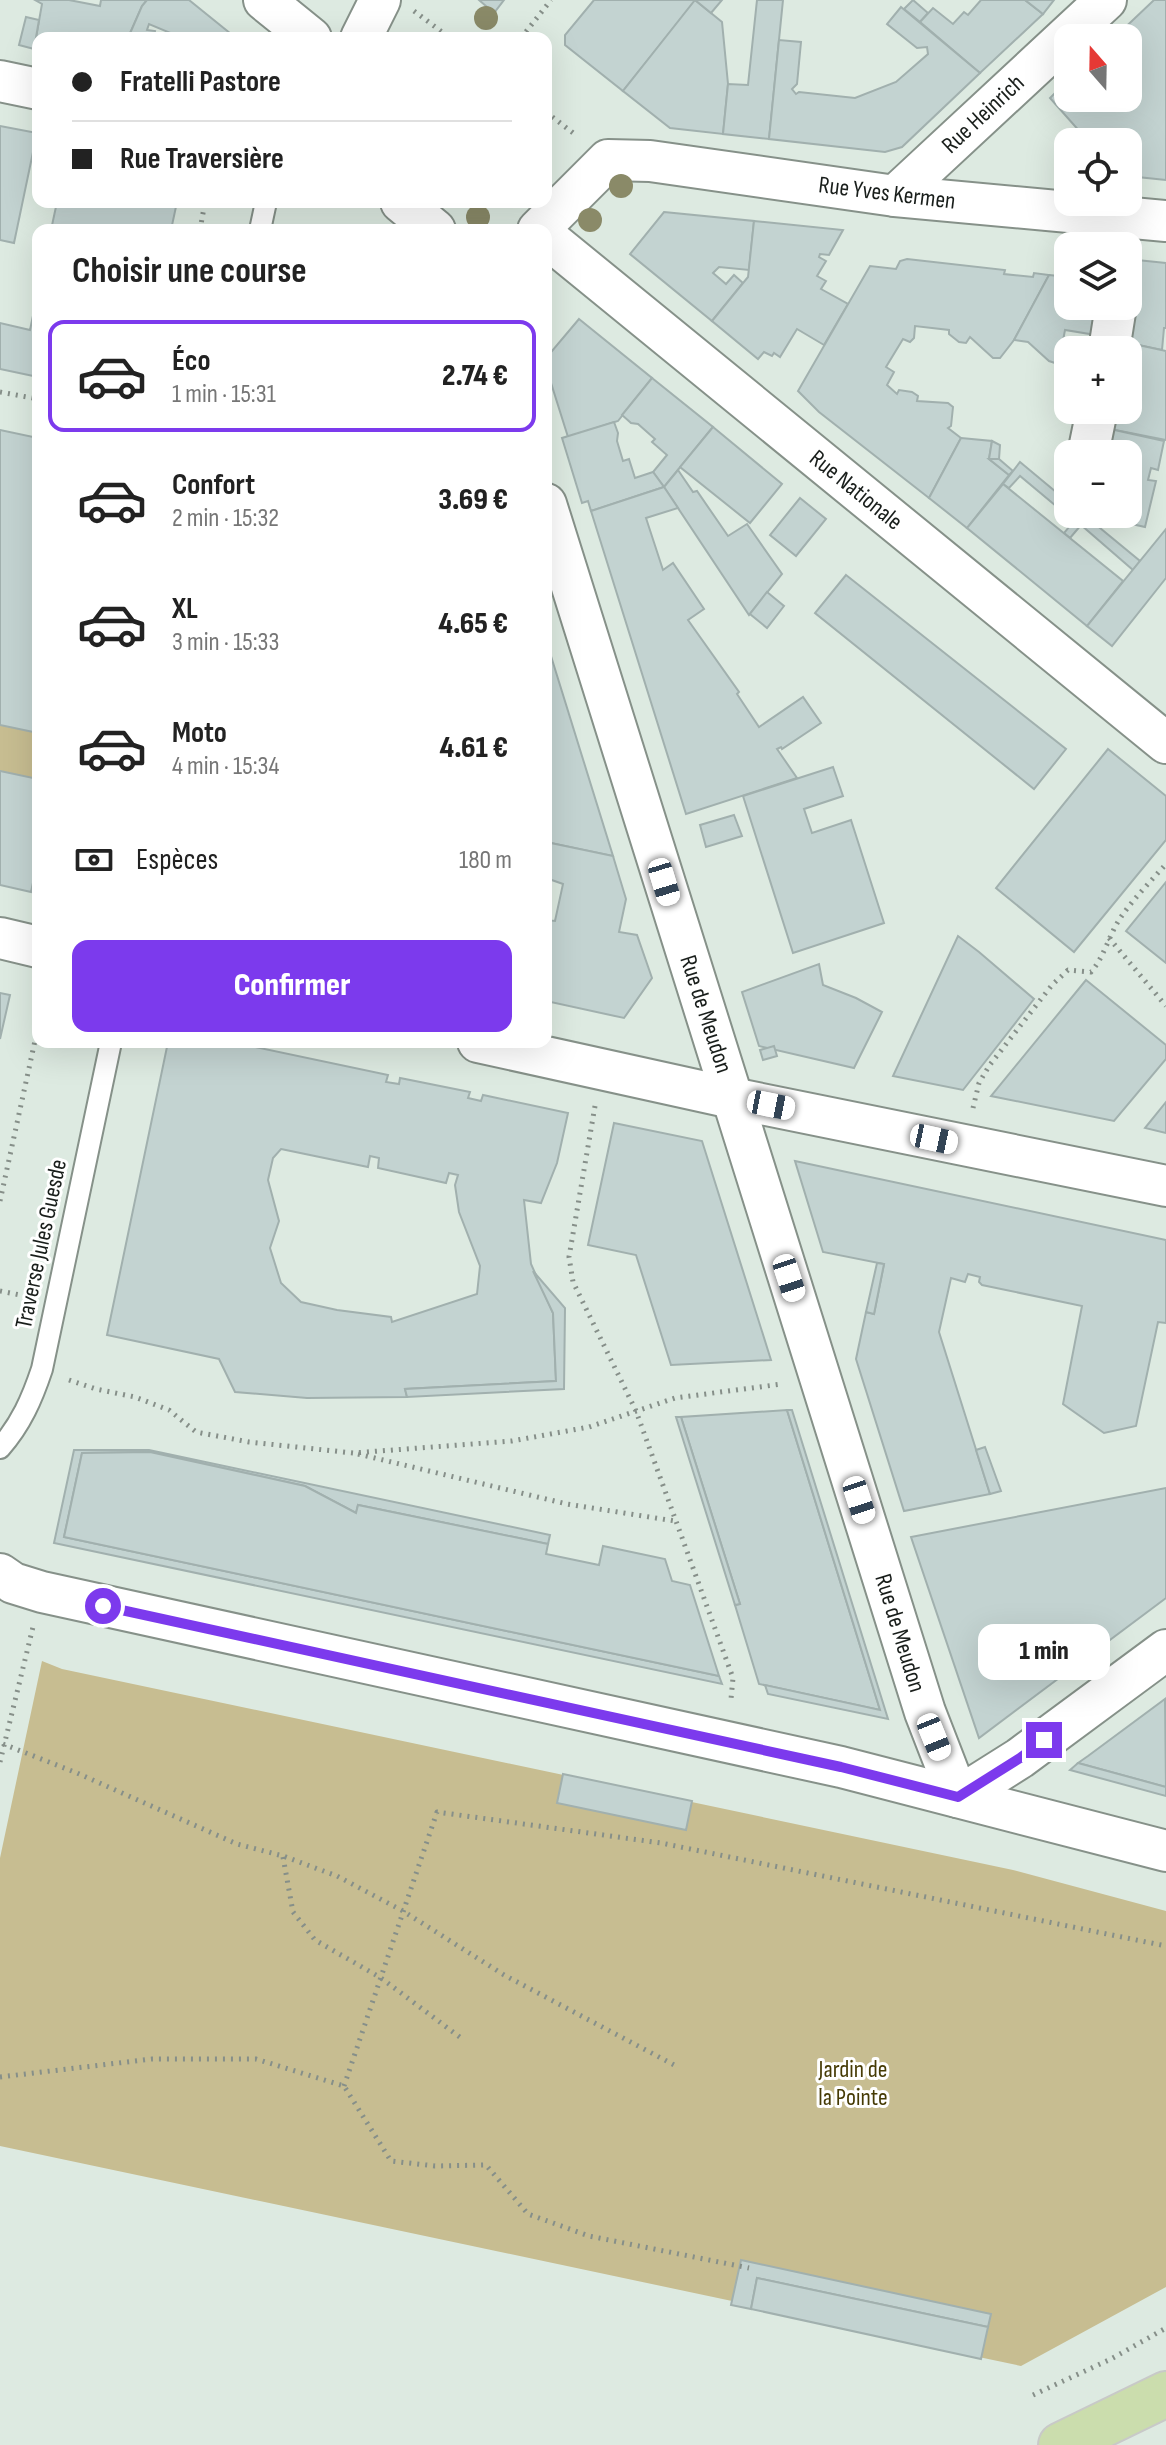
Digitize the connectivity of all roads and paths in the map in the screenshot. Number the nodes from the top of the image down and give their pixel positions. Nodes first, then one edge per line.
1 (264, 0) edge
2 (380, 0) edge
3 (551, 0) edge
4 (1106, 0) edge
5 (304, 32) edge
6 (364, 32) edge
7 (526, 32) edge
8 (0, 81) edge
9 (32, 88) edge
10 (895, 196) junction
11 (408, 208) edge
12 (1166, 221) edge
13 (428, 224) edge
14 (544, 224) edge
15 (1118, 231) edge
16 (552, 242) edge
17 (0, 392) edge
18 (32, 398) edge
19 (552, 523) edge
20 (1166, 743) edge
21 (1166, 864) edge
22 (0, 938) edge
23 (1109, 938) junction
24 (32, 946) edge
25 (1166, 1006) edge
26 (33, 1048) edge
27 (110, 1048) edge
28 (505, 1048) edge
29 (732, 1098) junction
30 (973, 1108) dead end
31 (593, 1118) dead end
32 (1166, 1186) edge
33 (0, 1201) edge
34 (0, 1291) edge
35 (36, 1299) dead end
36 (69, 1380) dead end
37 (779, 1385) dead end
38 (636, 1411) junction
39 (0, 1448) edge
40 (353, 1453) junction
41 (675, 1521) junction
42 (0, 1574) edge
43 (37, 1614) dead end
44 (1166, 1650) edge
45 (731, 1699) dead end
46 (3, 1744) junction
47 (0, 1762) edge
48 (958, 1797) junction
49 (1166, 1851) edge
50 (283, 1856) junction
51 (403, 1911) junction
52 (1166, 1946) edge
53 (381, 1978) junction
54 (461, 2038) dead end
55 (676, 2066) dead end
56 (0, 2077) edge
57 (344, 2086) junction
58 (749, 2268) dead end
59 (1166, 2328) edge
60 (1033, 2395) dead end
61 (1153, 2401) edge
62 (1061, 2445) edge

1 - 5 street
2 - 6 street
3 - 7 path
4 - 10 street, Rue Heinrich
8 - 9 street
10 - 14 street, Rue Yves Kermen
10 - 15 street, Rue Yves Kermen
11 - 13 street
12 - 15 street, Rue Yves Kermen
16 - 20 street, Rue Nationale
17 - 18 path
19 - 29 street, Rue de Meudon
21 - 23 path
22 - 24 street
23 - 25 path
23 - 30 path
26 - 33 path, Traverse Jules Guesde
27 - 39 lane, Traverse Jules Guesde
28 - 29 street
29 - 32 street
29 - 48 street, Rue de Meudon
31 - 38 path
34 - 35 path
36 - 40 path
37 - 38 path
38 - 40 path
38 - 41 path
40 - 41 path
41 - 45 path
42 - 48 street
43 - 46 path
44 - 48 street
46 - 47 path
46 - 50 path
48 - 49 street
50 - 51 path
50 - 53 path
51 - 52 path
51 - 53 path
51 - 55 path
53 - 54 path
53 - 57 path
56 - 57 path
57 - 58 path
59 - 60 path
61 - 62 main road

